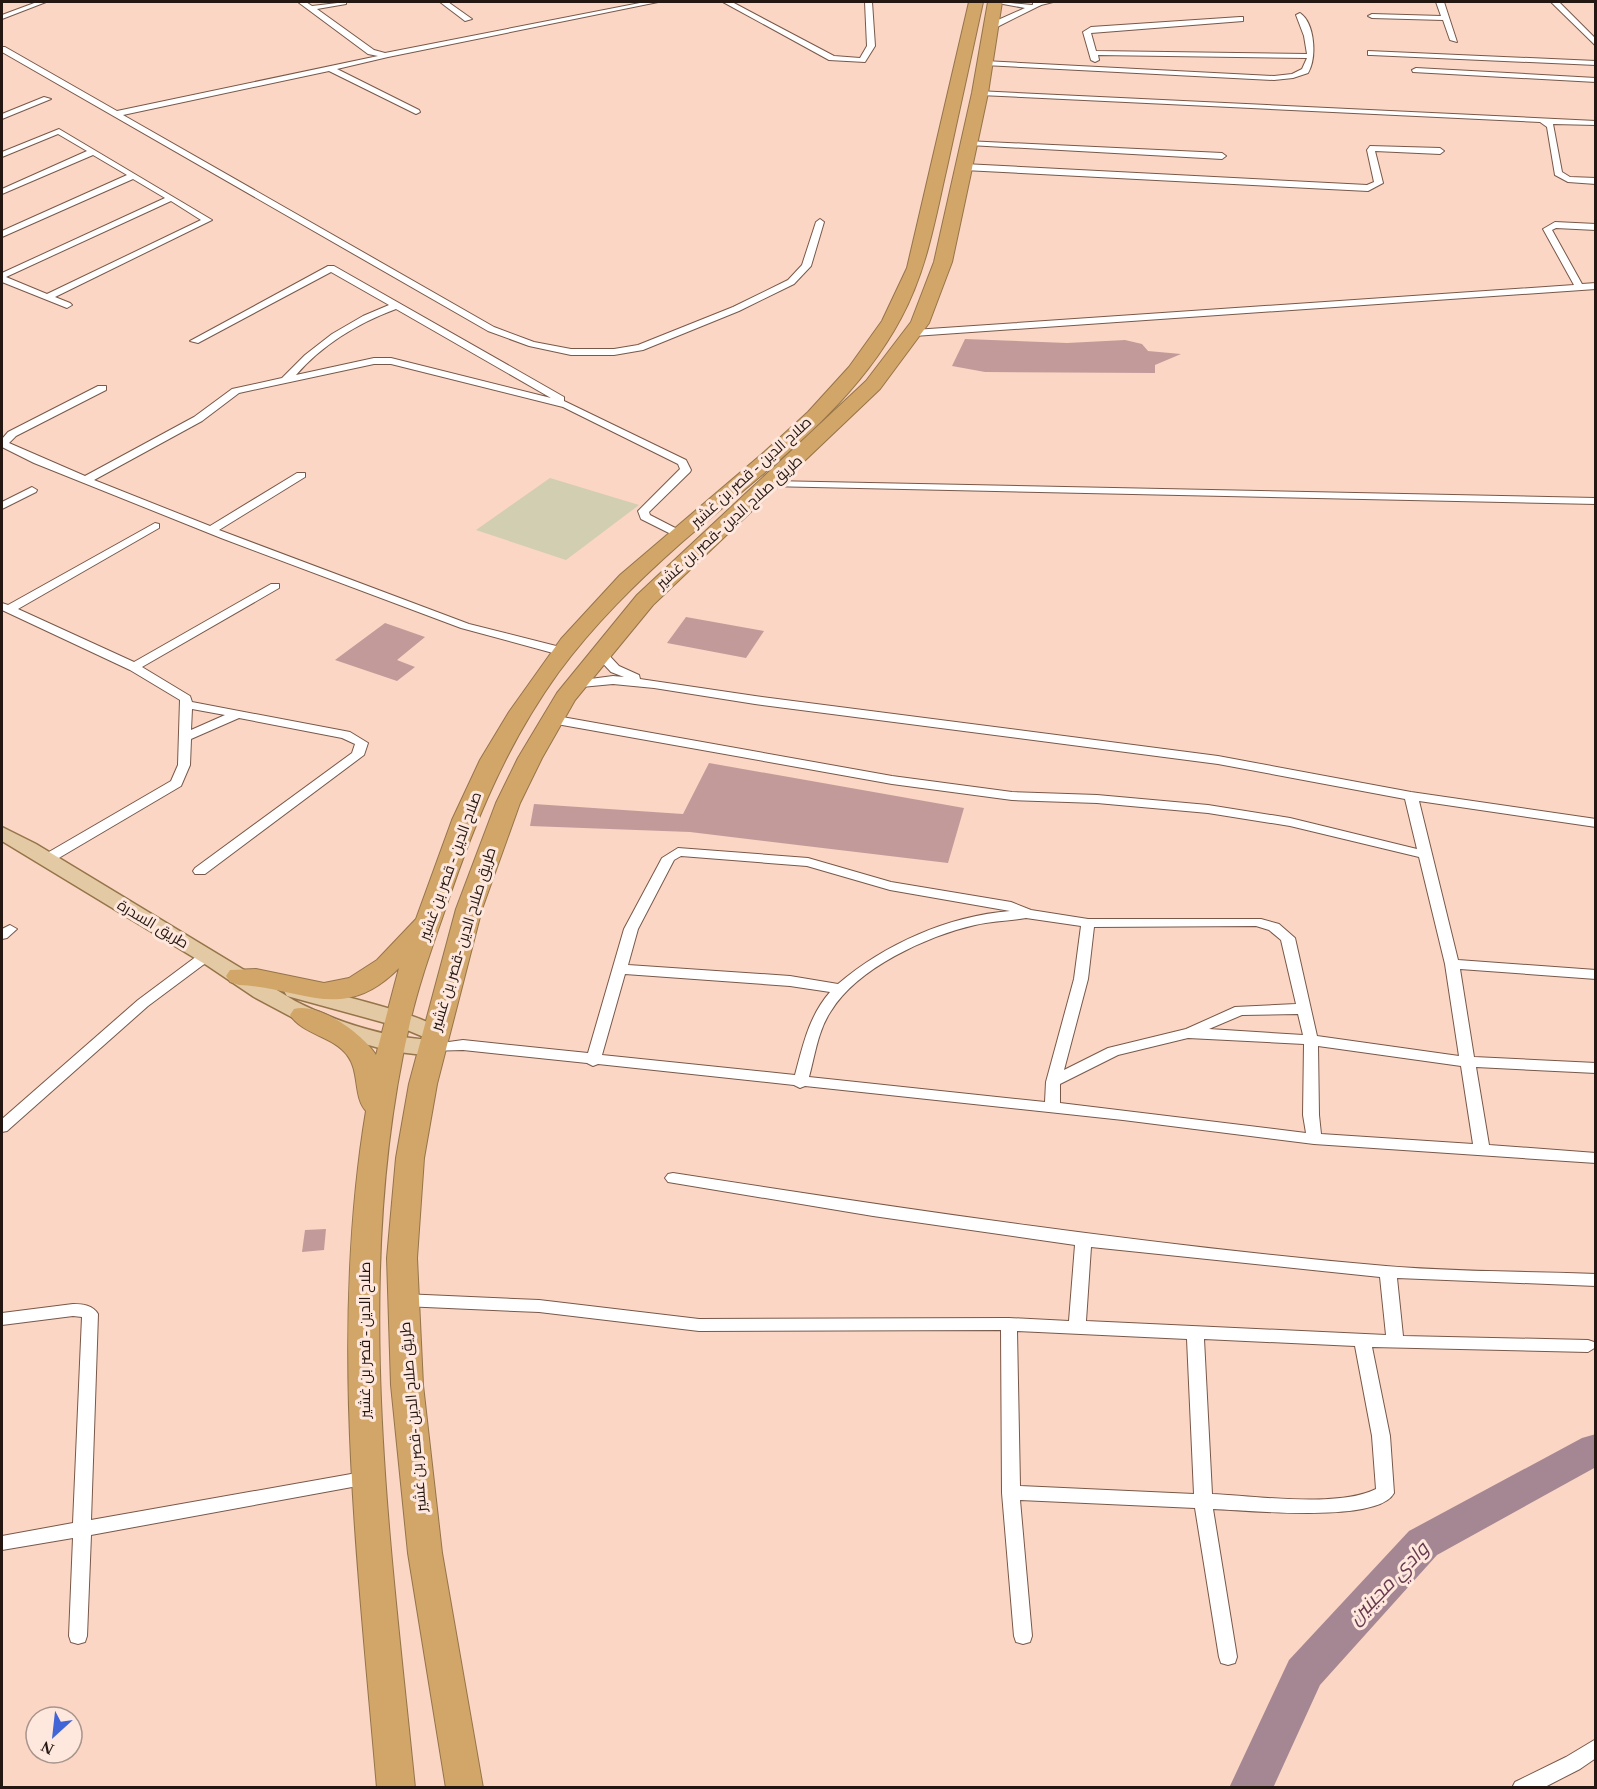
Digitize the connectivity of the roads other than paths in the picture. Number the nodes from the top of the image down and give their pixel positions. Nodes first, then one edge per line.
1 (42, 2) edge
2 (302, 2) edge
3 (343, 2) edge
4 (444, 2) edge
5 (654, 2) edge
6 (727, 2) edge
7 (869, 2) edge
8 (976, 2) edge
9 (995, 2) edge
10 (1003, 2) edge
11 (1440, 2) edge
12 (1555, 2) edge
13 (1042, 3) edge
14 (310, 8) junction
15 (1300, 15) dead end
16 (1372, 16) dead end
17 (2, 17) edge
18 (1446, 18) junction
19 (468, 19) dead end
20 (1240, 19) dead end
21 (992, 26) junction
22 (1454, 40) dead end
23 (1596, 44) edge
24 (2, 49) edge
25 (1093, 53) junction
26 (1371, 53) dead end
27 (394, 55) junction
28 (1311, 56) junction
29 (1482, 58) junction
30 (1556, 61) junction
31 (984, 63) junction
32 (1596, 63) edge
33 (330, 68) junction
34 (1089, 68) junction
35 (1416, 70) dead end
36 (1482, 75) junction
37 (1560, 78) junction
38 (1596, 80) edge
39 (980, 93) junction
40 (46, 99) dead end
41 (416, 112) dead end
42 (115, 114) junction
43 (2, 117) edge
44 (1545, 121) junction
45 (1596, 123) edge
46 (969, 143) junction
47 (1440, 151) dead end
48 (92, 152) junction
49 (2, 155) edge
50 (1222, 156) dead end
51 (963, 171) junction
52 (134, 175) junction
53 (937, 175) junction
54 (1596, 181) edge
55 (2, 192) edge
56 (171, 198) junction
57 (820, 222) dead end
58 (1596, 227) edge
59 (2, 234) edge
60 (2, 277) edge
61 (1596, 286) edge
62 (1580, 288) junction
63 (47, 297) junction
64 (398, 304) junction
65 (67, 305) dead end
66 (914, 333) junction
67 (195, 341) dead end
68 (284, 382) junction
69 (102, 388) dead end
70 (575, 407) junction
71 (301, 475) dead end
72 (87, 479) junction
73 (771, 484) junction
74 (32, 490) dead end
75 (1596, 501) edge
76 (2, 506) edge
77 (155, 526) dead end
78 (211, 530) junction
79 (681, 535) junction
80 (274, 586) dead end
81 (5, 608) edge
82 (564, 652) junction
83 (600, 654) junction
84 (134, 667) junction
85 (654, 684) junction
86 (575, 685) junction
87 (185, 704) junction
88 (236, 715) junction
89 (551, 719) junction
90 (186, 738) junction
91 (1411, 796) junction
92 (1596, 823) edge
93 (2, 832) edge
94 (1426, 855) junction
95 (47, 860) junction
96 (200, 871) dead end
97 (1028, 914) junction
98 (430, 915) junction
99 (1088, 923) junction
100 (206, 956) junction
101 (1452, 964) junction
102 (620, 969) junction
103 (1596, 975) edge
104 (239, 976) junction
105 (840, 989) junction
106 (1304, 1010) junction
107 (304, 1015) junction
108 (394, 1031) junction
109 (1188, 1033) junction
110 (1311, 1040) junction
111 (433, 1041) junction
112 (593, 1061) junction
113 (1470, 1062) junction
114 (1596, 1068) edge
115 (1053, 1082) junction
116 (800, 1083) junction
117 (1052, 1108) junction
118 (378, 1122) junction
119 (2, 1127) edge
120 (1314, 1139) junction
121 (1482, 1150) junction
122 (1596, 1158) edge
123 (673, 1178) dead end
124 (1083, 1239) junction
125 (1388, 1272) junction
126 (1596, 1280) edge
127 (403, 1300) junction
128 (2, 1318) edge
129 (1009, 1323) junction
130 (1077, 1326) junction
131 (1195, 1332) junction
132 (1362, 1340) junction
133 (1395, 1342) junction
134 (1588, 1346) dead end
135 (368, 1478) junction
136 (1011, 1493) junction
137 (1203, 1501) junction
138 (81, 1529) junction
139 (2, 1543) edge
140 (78, 1636) dead end
141 (1023, 1636) dead end
142 (1228, 1657) dead end
143 (1596, 1747) edge
144 (396, 1788) edge
145 (465, 1788) edge
146 (1522, 1788) edge

1 - 17 street
2 - 14 street
3 - 14 street
4 - 19 street
5 - 27 street
6 - 7 street
8 - 53 highway, صلاح الدين - قصر بن غشير
9 - 21 highway, طريق صلاح الدين -قصر بن غشير
10 - 13 street
11 - 18 street
12 - 23 street
13 - 21 street
14 - 27 street
15 - 28 street
16 - 18 street
18 - 22 street
20 - 25 street
21 - 31 highway, طريق صلاح الدين -قصر بن غشير
24 - 42 street
25 - 28 street
25 - 34 street
26 - 29 street
27 - 33 street
28 - 34 street
29 - 30 street
29 - 36 street
30 - 32 street
30 - 37 street
31 - 34 street
31 - 39 highway, طريق صلاح الدين -قصر بن غشير
33 - 41 street
33 - 42 street
35 - 36 street
36 - 37 street
37 - 38 street
39 - 44 street
39 - 46 highway, طريق صلاح الدين -قصر بن غشير
40 - 43 street
42 - 57 street
44 - 45 street
44 - 54 street
46 - 50 street
46 - 51 highway, طريق صلاح الدين -قصر بن غشير
47 - 51 street
48 - 49 street
48 - 52 street
48 - 55 street
51 - 53 highway
51 - 66 highway, طريق صلاح الدين -قصر بن غشير
52 - 56 street
52 - 59 street
53 - 79 highway, صلاح الدين - قصر بن غشير
56 - 60 street
56 - 63 street
58 - 62 street
60 - 63 street
61 - 62 street
62 - 66 street
63 - 65 street
64 - 67 street
64 - 68 street
64 - 70 street
66 - 73 highway, طريق صلاح الدين -قصر بن غشير
68 - 70 street
68 - 72 street
69 - 72 street
70 - 79 street
71 - 78 street
72 - 78 street
73 - 75 street
73 - 83 highway, طريق صلاح الدين -قصر بن غشير
74 - 76 street
77 - 81 street
78 - 82 street
79 - 82 highway, صلاح الدين - قصر بن غشير
80 - 84 street
81 - 84 street
82 - 98 highway, صلاح الدين - قصر بن غشير
83 - 85 street
83 - 86 highway, طريق صلاح الدين -قصر بن غشير
84 - 87 street
85 - 86 street
85 - 91 street
86 - 89 highway, طريق صلاح الدين -قصر بن غشير
87 - 88 street
87 - 90 street
88 - 90 street
88 - 96 street
89 - 94 street
89 - 111 highway, طريق صلاح الدين -قصر بن غشير
90 - 95 street
91 - 92 street
91 - 94 street
93 - 95 main road, طريق السدرة
94 - 101 street
95 - 100 main road, طريق السدرة
97 - 99 street
97 - 102 street
97 - 105 street
98 - 104 highway
98 - 108 highway, صلاح الدين - قصر بن غشير
99 - 106 street
99 - 115 street
100 - 104 main road, طريق السدرة
100 - 119 street
101 - 103 street
101 - 113 street
102 - 105 street
102 - 112 street
104 - 107 main road, طريق السدرة
104 - 108 main road
105 - 116 street
106 - 109 street
106 - 110 street
107 - 108 main road, طريق السدرة
107 - 118 highway
108 - 111 main road
108 - 118 highway, صلاح الدين - قصر بن غشير
109 - 110 street
109 - 115 street
110 - 113 street
110 - 120 street
111 - 112 street
111 - 127 highway, طريق صلاح الدين -قصر بن غشير
112 - 116 street
113 - 114 street
113 - 121 street
115 - 117 street
116 - 117 street
117 - 120 street
118 - 135 highway, صلاح الدين - قصر بن غشير
120 - 121 street
121 - 122 street
123 - 124 street
124 - 125 street
124 - 130 street
125 - 126 street
125 - 133 street
127 - 129 street
127 - 145 highway, طريق صلاح الدين -قصر بن غشير
128 - 138 street
129 - 130 street
129 - 136 street
130 - 131 street
131 - 132 street
131 - 137 street
132 - 133 street
132 - 137 street
133 - 134 street
135 - 138 street
135 - 144 highway, صلاح الدين - قصر بن غشير
136 - 137 street
136 - 141 street
137 - 142 street
138 - 139 street
138 - 140 street
143 - 146 street

